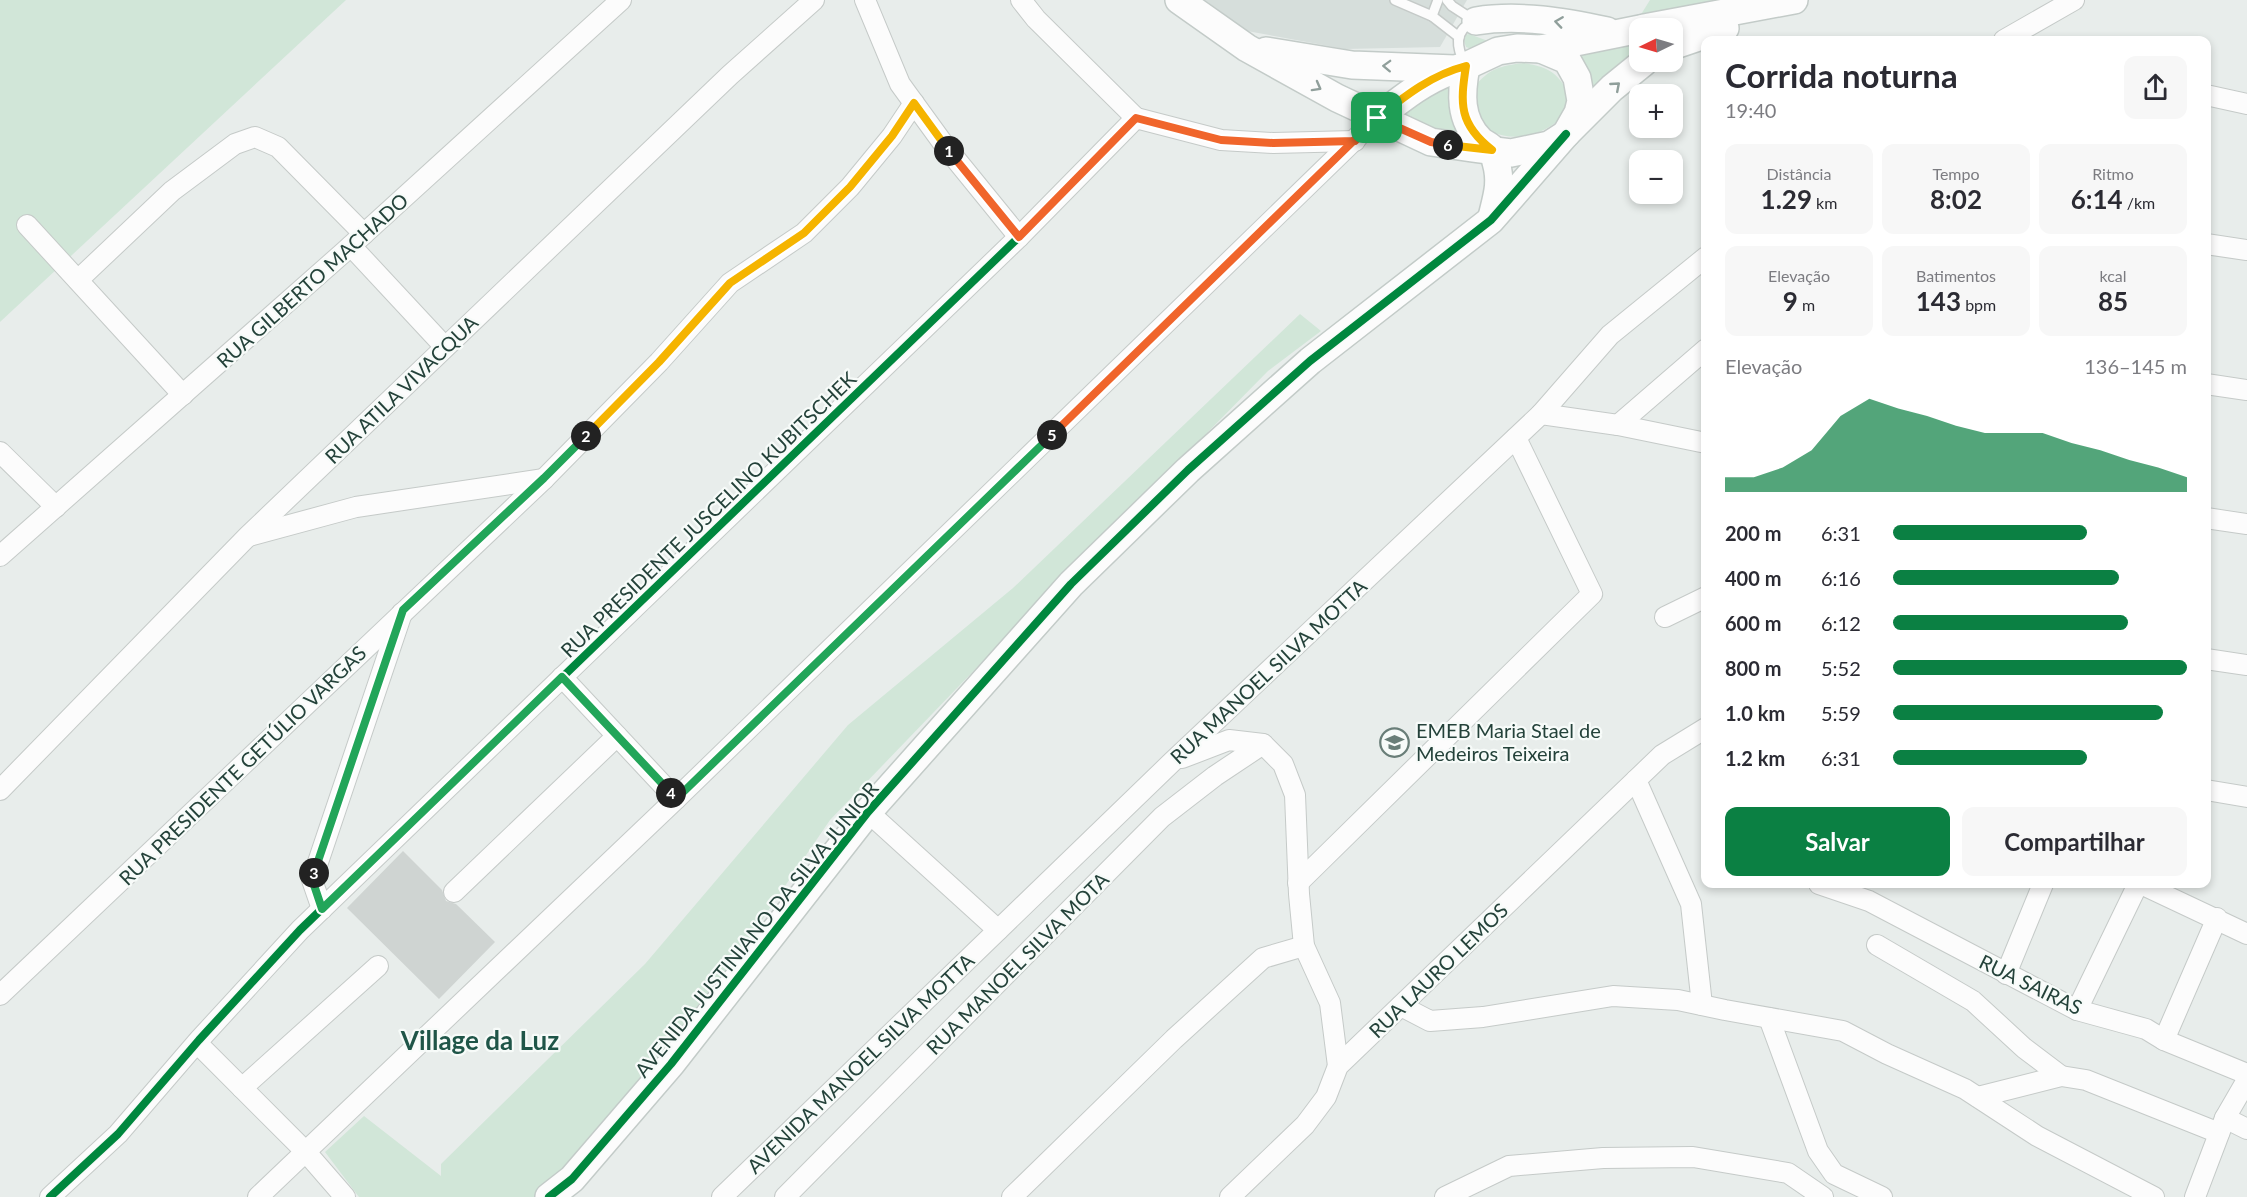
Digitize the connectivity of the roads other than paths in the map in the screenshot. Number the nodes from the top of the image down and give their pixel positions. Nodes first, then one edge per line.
1 (621, 0) edge
2 (814, 0) edge
3 (865, 0) edge
4 (1022, 0) edge
5 (1179, 0) edge
6 (1395, 0) edge
7 (1438, 0) edge
8 (1447, 0) edge
9 (1794, 0) edge
10 (1811, 0) edge
11 (2074, 0) edge
12 (1432, 16) junction
13 (1683, 21) edge
14 (1476, 29) junction
15 (1628, 32) edge
16 (2011, 36) edge
17 (1683, 42) edge
18 (1531, 44) junction
19 (1247, 48) junction
20 (1460, 68) junction
21 (1632, 72) edge
22 (2211, 96) edge
23 (914, 103) junction
24 (2247, 104) edge
25 (1136, 118) junction
26 (1377, 118) junction
27 (1566, 134) junction
28 (1355, 141) junction
29 (1492, 150) junction
30 (1491, 220) junction
31 (27, 225) dead end
32 (1019, 237) junction
33 (358, 240) junction
34 (2211, 245) edge
35 (2247, 250) edge
36 (1701, 260) edge
37 (78, 280) junction
38 (445, 347) junction
39 (1701, 352) edge
40 (2211, 385) edge
41 (2247, 390) edge
42 (183, 395) junction
43 (1541, 414) junction
44 (1618, 425) junction
45 (1516, 438) junction
46 (1701, 442) edge
47 (0, 452) edge
48 (544, 478) junction
49 (56, 507) junction
50 (2211, 519) edge
51 (2247, 524) edge
52 (248, 536) junction
53 (0, 556) edge
54 (1701, 599) edge
55 (403, 610) junction
56 (1665, 617) dead end
57 (2211, 660) edge
58 (2247, 665) edge
59 (562, 677) junction
60 (1701, 731) edge
61 (617, 736) junction
62 (1263, 744) junction
63 (1171, 763) junction
64 (1636, 780) junction
65 (0, 790) edge
66 (2211, 791) edge
67 (2247, 797) edge
68 (676, 799) junction
69 (868, 812) junction
70 (1298, 883) junction
71 (1831, 888) edge
72 (2041, 888) edge
73 (2137, 888) edge
74 (2148, 888) edge
75 (454, 892) dead end
76 (322, 909) junction
77 (2217, 918) junction
78 (998, 930) junction
79 (2247, 934) edge
80 (1878, 945) dead end
81 (1304, 946) junction
82 (378, 966) dead end
83 (2006, 974) junction
84 (0, 995) edge
85 (1702, 1005) junction
86 (1401, 1006) junction
87 (2077, 1010) junction
88 (1769, 1018) junction
89 (2164, 1040) junction
90 (196, 1042) junction
91 (1338, 1066) junction
92 (2247, 1074) edge
93 (2061, 1076) junction
94 (2247, 1080) edge
95 (242, 1088) junction
96 (1978, 1097) junction
97 (2222, 1126) junction
98 (2247, 1129) edge
99 (305, 1151) junction
100 (50, 1197) edge
101 (258, 1197) edge
102 (345, 1197) edge
103 (549, 1197) edge
104 (722, 1197) edge
105 (784, 1197) edge
106 (1012, 1197) edge
107 (1230, 1197) edge
108 (1445, 1197) edge
109 (1822, 1197) edge
110 (1882, 1197) edge
111 (2154, 1197) edge
112 (2195, 1197) edge

1 - 33 street, RUA GILBERTO MACHADO
2 - 38 street, RUA ATILA VIVACQUA
3 - 23 street
4 - 25 street
5 - 19 main road
6 - 12 lane
7 - 12 lane
8 - 14 lane
9 - 13 main road
10 - 17 main road
11 - 16 street
12 - 14 lane
15 -> 14 main road
14 - 20 lane
15 - 18 main road
18 - 20 main road
18 - 27 main road
20 -> 19 main road
19 -> 26 main road
20 - 26 main road
20 - 29 main road
27 -> 21 main road
22 - 24 street
23 - 32 street
23 - 48 street, RUA PRESIDENTE GETÚLIO VARGAS
25 - 28 street
25 - 32 street, RUA PRESIDENTE JUSCELINO KUBITSCHEK
26 - 28 street
26 - 29 main road
27 - 29 main road
27 - 30 main road, AVENIDA JUSTINIANO DA SILVA JUNIOR
28 - 68 street
29 - 30 main road
30 - 69 main road, AVENIDA JUSTINIANO DA SILVA JUNIOR
31 - 37 street
32 - 59 street, RUA PRESIDENTE JUSCELINO KUBITSCHEK
33 - 37 street
33 - 38 street
33 - 42 street, RUA GILBERTO MACHADO
34 - 35 street
36 - 43 street, RUA MANOEL SILVA MOTTA
37 - 42 street
38 - 52 street, RUA ATILA VIVACQUA
39 - 44 street
40 - 41 street
42 - 49 street, RUA GILBERTO MACHADO
43 - 44 street
43 - 45 street, RUA MANOEL SILVA MOTTA
44 - 46 street
45 - 63 street, RUA MANOEL SILVA MOTTA
45 - 70 street
47 - 49 street
48 - 52 street
48 - 55 street, RUA PRESIDENTE GETÚLIO VARGAS
49 - 53 street, RUA GILBERTO MACHADO
50 - 51 street
52 - 65 street, RUA ATILA VIVACQUA
54 - 56 street
55 - 76 street
55 - 84 street, RUA PRESIDENTE GETÚLIO VARGAS
57 - 58 street
59 - 61 street
59 - 76 street, RUA PRESIDENTE JUSCELINO KUBITSCHEK
60 - 64 street, RUA LAURO LEMOS
61 - 68 street
61 - 75 street
62 - 63 street
62 - 70 street
62 - 105 street, RUA MANOEL SILVA MOTA
63 - 78 street, RUA MANOEL SILVA MOTTA
64 - 85 street
64 - 86 street, RUA LAURO LEMOS
66 - 67 street
68 - 99 street
69 - 78 street
69 - 103 main road, AVENIDA JUSTINIANO DA SILVA JUNIOR
70 - 81 street
71 - 83 street, RUA SAIRAS
72 - 83 street
73 - 87 street
74 - 77 street
76 - 90 street, RUA PRESIDENTE JUSCELINO KUBITSCHEK
77 - 79 street
77 - 89 street
78 - 104 street, AVENIDA MANOEL SILVA MOTTA
80 - 93 street
81 - 91 street
81 - 106 street
82 - 95 street
83 - 87 street, RUA SAIRAS
85 - 86 street
85 - 88 street
86 - 91 street, RUA LAURO LEMOS
87 - 89 street, RUA SAIRAS
88 - 96 street
88 - 110 street
89 - 92 street, RUA SAIRAS
90 - 95 street
90 - 100 street, RUA PRESIDENTE JUSCELINO KUBITSCHEK
91 - 107 street, RUA LAURO LEMOS
93 - 96 street
93 - 97 street
94 - 97 street
95 - 99 street
96 - 111 street
97 - 98 street
97 - 112 street
99 - 101 street
99 - 102 street
108 - 109 street

